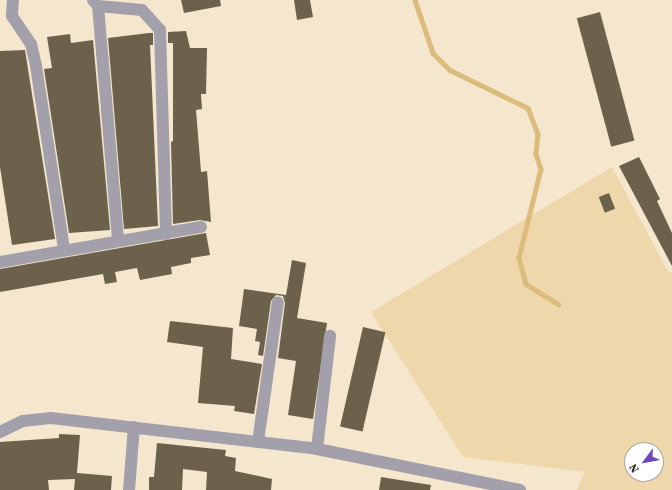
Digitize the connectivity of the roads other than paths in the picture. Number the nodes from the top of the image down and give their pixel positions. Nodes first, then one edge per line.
1 (13, 0) edge
2 (95, 3) edge
3 (201, 227) dead end
4 (166, 234) junction
5 (118, 241) junction
6 (64, 249) junction
7 (0, 260) edge
8 (278, 302) dead end
9 (330, 336) dead end
10 (134, 427) junction
11 (0, 432) edge
12 (258, 442) junction
13 (317, 449) junction
14 (129, 490) edge
15 (520, 490) edge

1 - 6 street
2 - 4 street
2 - 5 street
3 - 4 street
4 - 5 street
5 - 6 street
6 - 7 street
8 - 12 street
9 - 13 street
10 - 11 street
10 - 12 street
10 - 14 street
12 - 13 street
13 - 15 street

